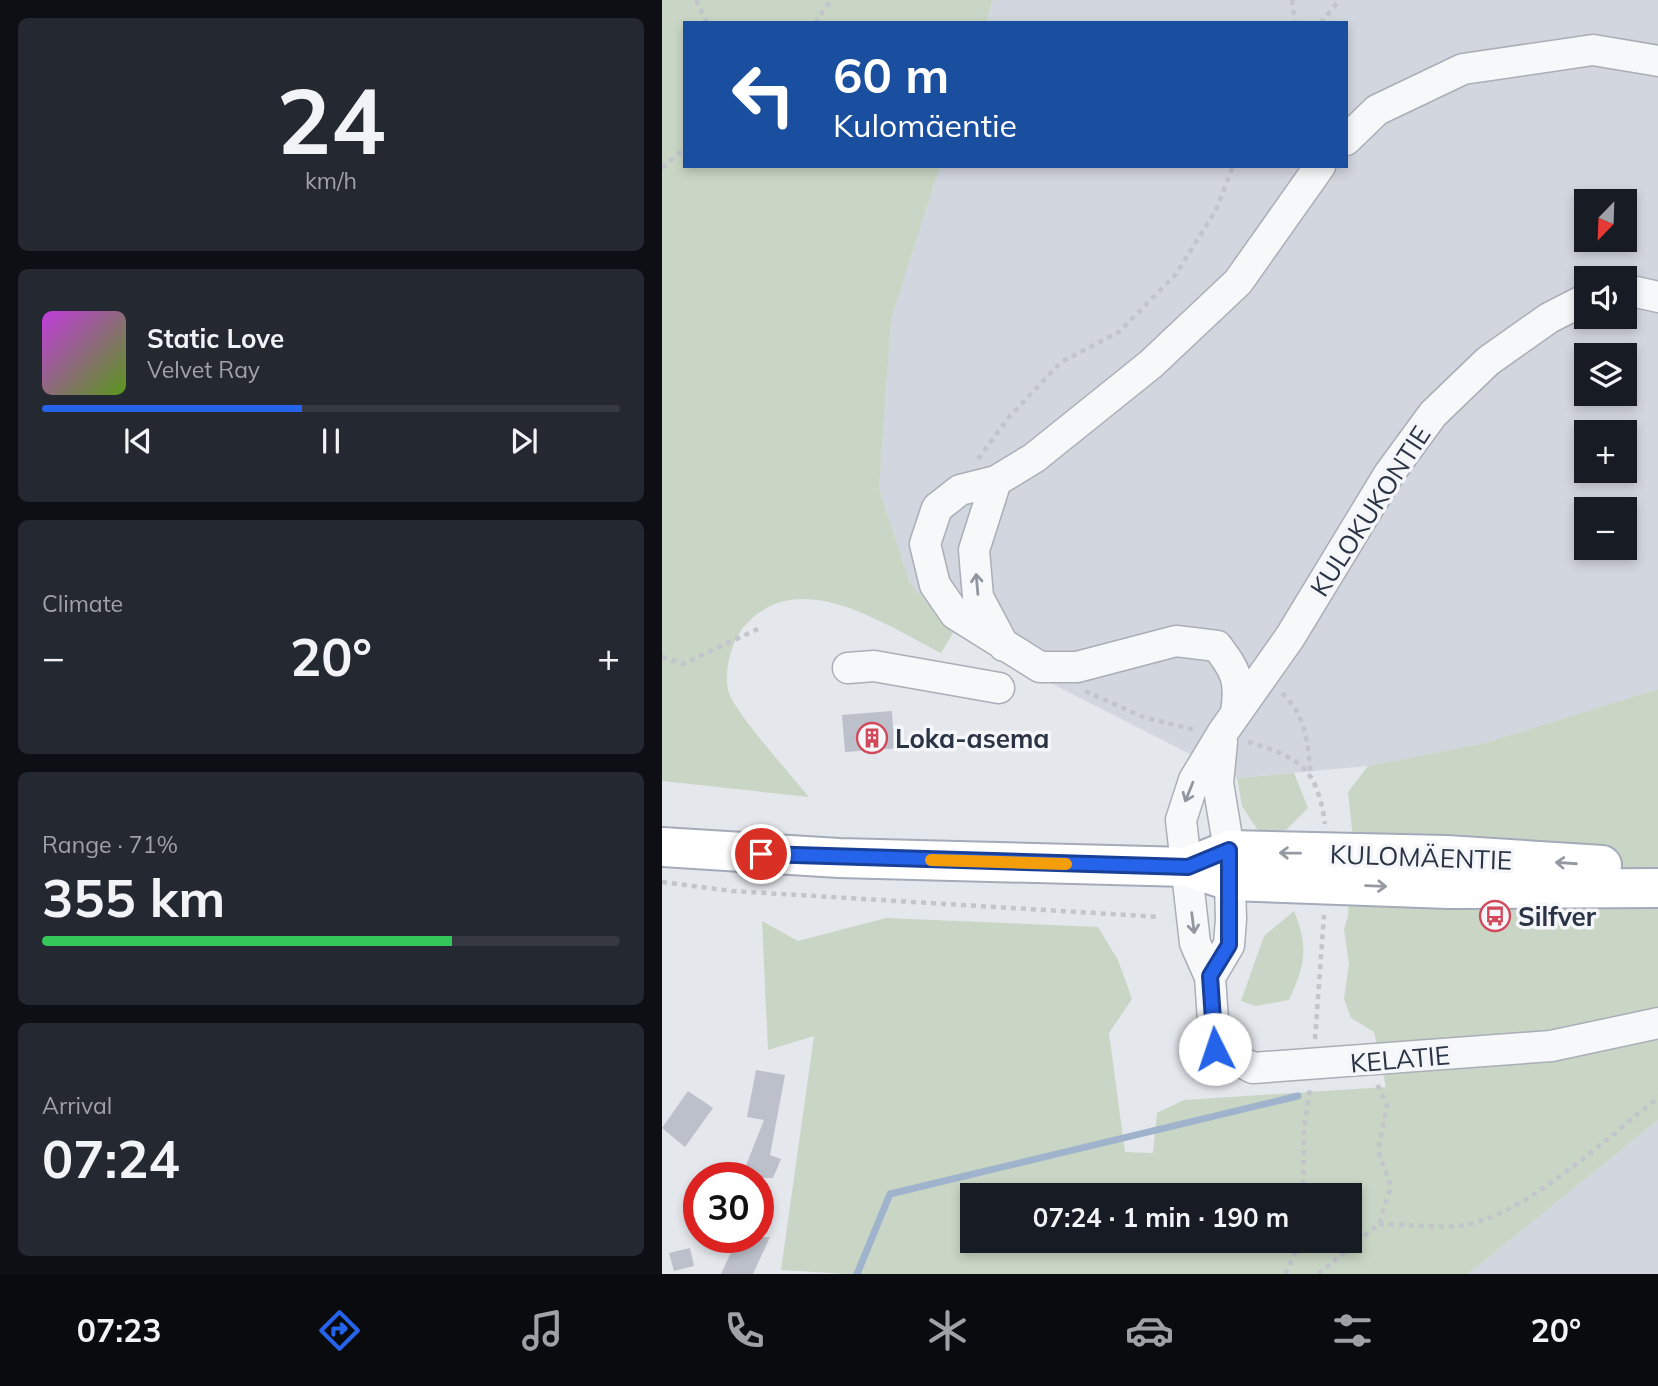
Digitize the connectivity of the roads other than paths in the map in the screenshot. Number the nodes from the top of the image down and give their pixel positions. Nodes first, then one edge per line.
1 (1658, 61) edge
2 (1348, 138) edge
3 (1319, 168) edge
4 (1637, 292) edge
5 (1658, 298) edge
6 (1574, 305) edge
7 (996, 481) junction
8 (1004, 646) junction
9 (848, 668) dead end
10 (999, 688) dead end
11 (1229, 722) junction
12 (662, 847) edge
13 (1229, 866) junction
14 (1188, 867) junction
15 (1658, 869) edge
16 (1658, 888) edge
17 (1210, 976) junction
18 (1658, 1023) edge

1 - 2 street
3 - 7 street
4 - 5 street
6 - 11 street, KULOKUKONTIE
8 -> 7 street
7 - 8 street
8 - 11 street
9 - 10 street
11 - 13 street, KULOKUKONTIE
11 -> 14 street, KULOKUKONTIE
12 - 14 main road, KULOMÄENTIE
13 - 14 main road, KULOMÄENTIE
15 -> 13 main road, KULOMÄENTIE
13 -> 16 main road, KULOMÄENTIE
13 - 17 street
14 -> 17 street, KELATIE
17 - 18 street, KELATIE

